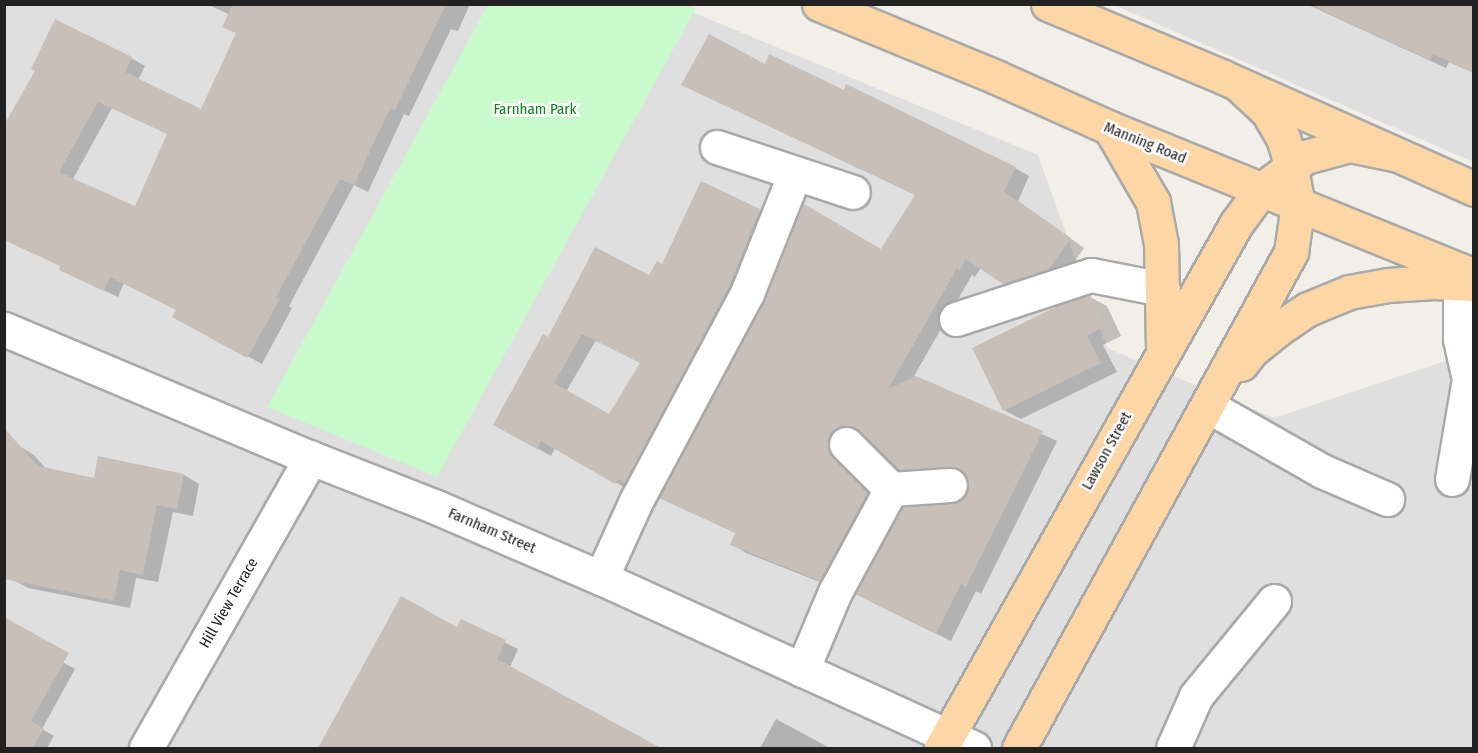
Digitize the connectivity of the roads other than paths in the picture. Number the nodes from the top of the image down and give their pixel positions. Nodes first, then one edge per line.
1 (819, 4) edge
2 (1048, 4) edge
3 (1239, 84) junction
4 (1110, 128) junction
5 (717, 147) dead end
6 (1394, 154) junction
7 (1290, 166) junction
8 (795, 172) junction
9 (1473, 189) edge
10 (1261, 190) junction
11 (853, 192) dead end
12 (1298, 204) junction
13 (1469, 281) edge
14 (1163, 289) junction
15 (956, 319) dead end
16 (4, 329) edge
17 (1163, 350) junction
18 (1208, 406) junction
19 (846, 444) dead end
20 (311, 458) junction
21 (1452, 479) dead end
22 (950, 485) dead end
23 (891, 489) junction
24 (1387, 499) dead end
25 (601, 578) junction
26 (1274, 601) dead end
27 (802, 670) junction
28 (954, 744) edge
29 (146, 748) edge
30 (1019, 748) edge
31 (1173, 748) edge

1 - 4 main road, Manning Road
2 - 3 main road
3 - 6 main road
3 - 7 main road
4 - 10 main road, Manning Road
4 - 14 main road
5 - 8 street
6 - 7 main road, Lawson Street
6 - 9 main road
7 - 10 main road, Lawson Street
7 - 12 main road
8 - 11 street
8 - 25 street
10 - 12 main road, Manning Road
10 - 17 main road, Lawson Street
12 - 13 main road, Manning Road
12 - 18 main road
13 - 18 main road
13 - 21 street
14 - 15 street
14 - 17 main road
16 - 20 street, Farnham Street
17 - 28 main road, Lawson Street
18 - 24 street
18 - 30 main road
19 - 23 street
20 - 25 street, Farnham Street
20 - 29 street, Hill View Terrace
22 - 23 street
23 - 27 street
25 - 27 street, Farnham Street
26 - 31 street
27 - 28 street, Farnham Street

